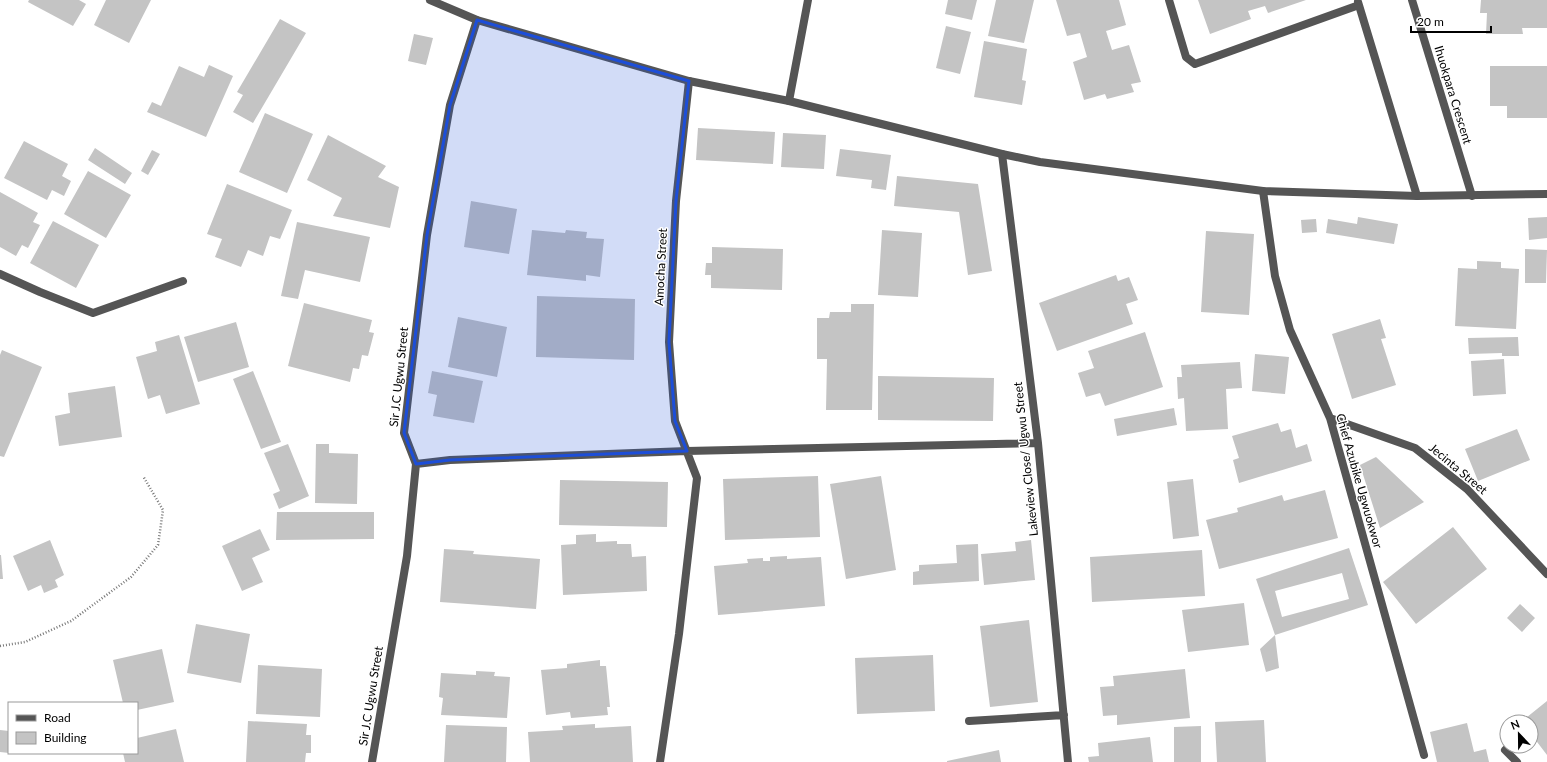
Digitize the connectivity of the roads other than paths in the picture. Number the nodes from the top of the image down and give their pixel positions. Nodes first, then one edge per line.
1 (430, 0) edge
2 (808, 0) edge
3 (1169, 0) edge
4 (1412, 0) edge
5 (1359, 3) edge
6 (477, 20) junction
7 (689, 81) junction
8 (789, 101) junction
9 (1002, 154) junction
10 (1263, 192) junction
11 (1547, 194) edge
12 (1417, 196) junction
13 (1472, 196) junction
14 (0, 274) edge
15 (182, 281) dead end
16 (1330, 418) junction
17 (1038, 443) junction
18 (687, 452) junction
19 (416, 464) junction
20 (1547, 574) edge
21 (1064, 715) junction
22 (969, 721) dead end
23 (1509, 754) edge
24 (1424, 755) dead end
25 (372, 762) edge
26 (660, 762) edge
27 (1068, 762) edge
28 (1518, 762) edge

1 - 6 street
2 - 8 street
3 - 5 street
4 - 13 street, Ihuokpara Crescent
5 - 12 street
6 - 7 street
6 - 19 street, Sir J.C Ugwu Street
7 - 8 street
7 - 18 street, Amocha Street
8 - 9 street
9 - 10 street
9 - 17 street, Lakeview Close/ Ugwu Street
10 - 12 street
10 - 16 street, Chief Azubike Ugwuokwor
11 - 13 street
12 - 13 street
14 - 15 street
16 - 20 street, Jecinta Street
16 - 24 street, Chief Azubike Ugwuokwor
17 - 18 street
17 - 21 street, Lakeview Close/ Ugwu Street
18 - 19 street
18 - 26 street, Amocha Street
19 - 25 street, Sir J.C Ugwu Street
21 - 22 street
21 - 27 street, Lakeview Close/ Ugwu Street
23 - 28 street

